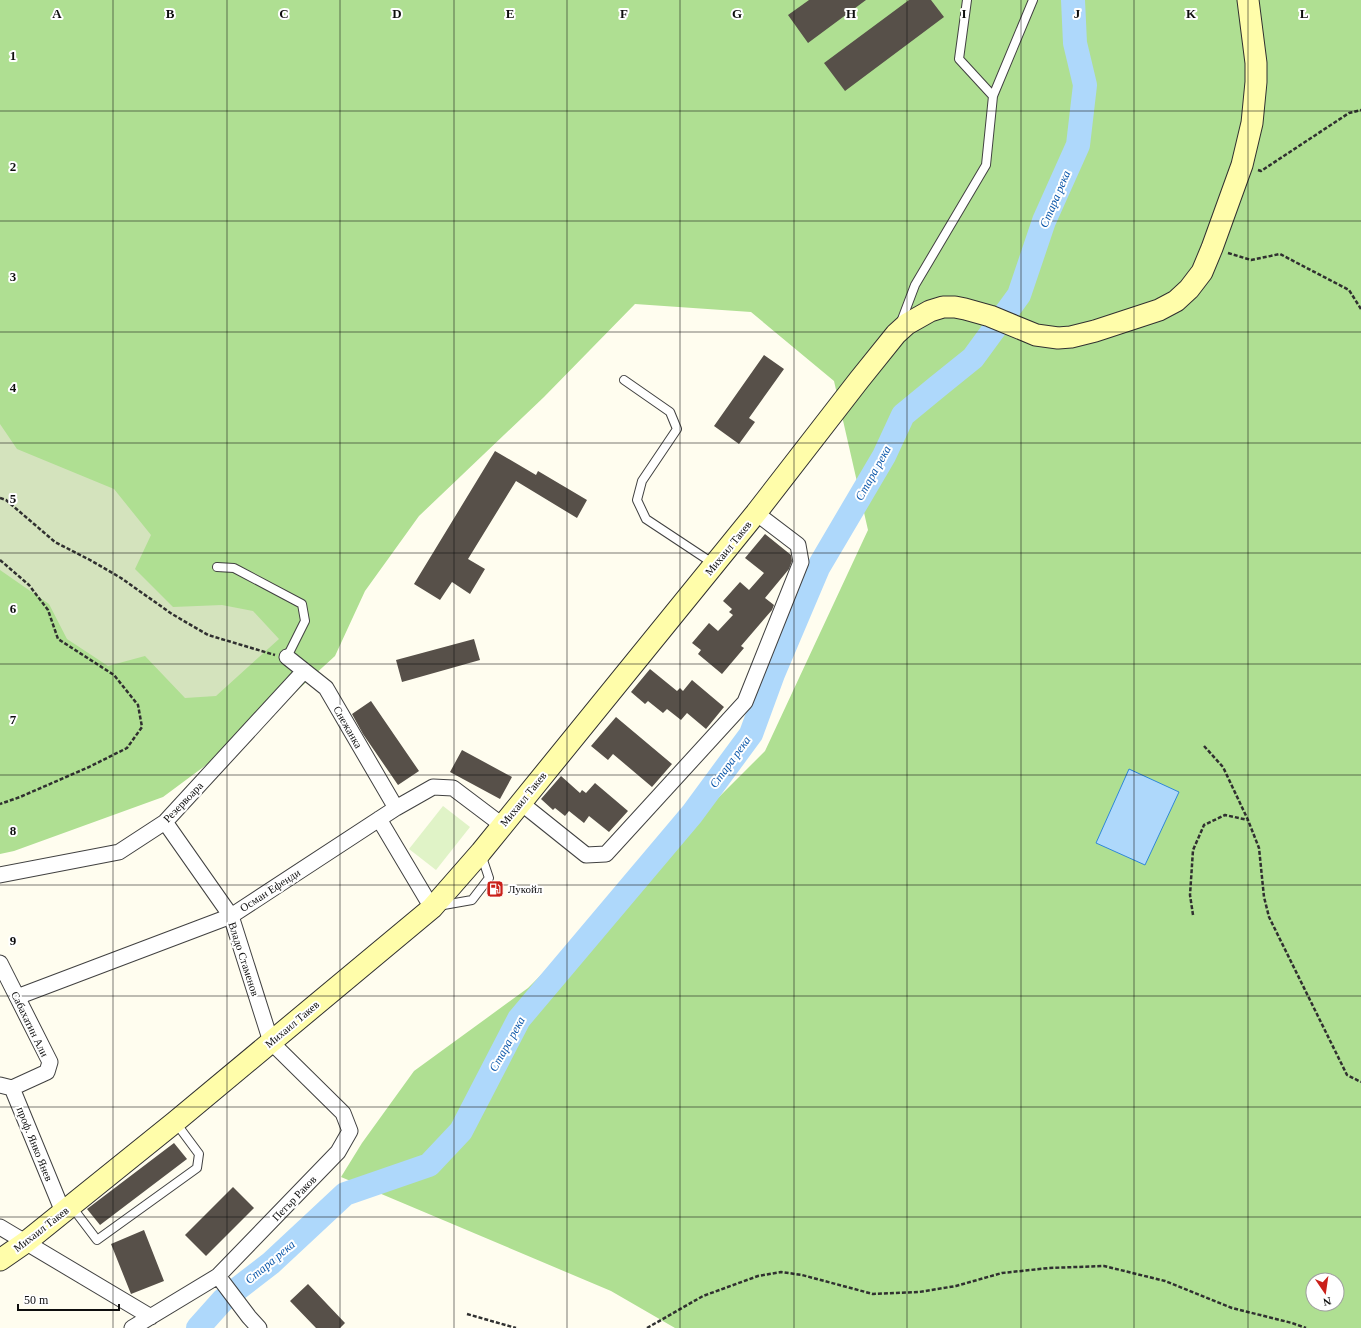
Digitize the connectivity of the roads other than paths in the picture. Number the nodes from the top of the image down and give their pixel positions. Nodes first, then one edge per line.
1 (967, 0) edge
2 (1033, 0) edge
3 (1248, 0) edge
4 (993, 96) junction
5 (896, 334) junction
6 (624, 380) dead end
7 (756, 513) junction
8 (714, 564) junction
9 (217, 566) dead end
10 (289, 659) joint
11 (304, 671) junction
12 (521, 803) junction
13 (396, 808) junction
14 (379, 819) junction
15 (165, 822) junction
16 (502, 825) junction
17 (0, 874) edge
18 (432, 908) junction
19 (231, 916) junction
20 (0, 963) edge
21 (17, 997) junction
22 (271, 1042) junction
23 (6, 1086) edge
24 (175, 1122) junction
25 (67, 1209) junction
26 (0, 1227) edge
27 (26, 1242) junction
28 (0, 1260) edge
29 (218, 1276) junction
30 (151, 1317) junction
31 (254, 1323) edge
32 (132, 1328) edge

1 - 4 lane
2 - 4 lane
3 - 5 main road, Михаил Такев
4 - 5 lane
5 - 7 main road, Михаил Такев
6 - 8 lane
7 - 8 main road, Михаил Такев
7 - 12 street
8 - 12 main road, Михаил Такев
9 - 10 lane
10 - 11 street, Снежанка
11 - 13 street, Снежанка
11 - 15 street, Резервоара
12 - 16 main road, Михаил Такев
13 - 14 street, Осман Ефенди
13 - 16 street, Осман Ефенди
14 - 18 street
14 - 19 street, Осман Ефенди
15 - 17 street, Резервоара
15 - 19 street, Владо Стаменов
16 - 18 main road, Михаил Такев
18 - 22 main road, Михаил Такев
19 - 21 street, Осман Ефенди
19 - 22 street, Владо Стаменов
20 - 21 street, Сабахатин Али
21 - 23 street, Сабахатин Али
22 - 24 main road, Михаил Такев
22 - 29 street, Петър Раков
23 - 25 street, проф. Янко Янев
24 - 25 main road, Михаил Такев
24 - 25 lane
25 - 27 main road, Михаил Такев
26 - 27 street
27 - 28 main road, Михаил Такев
27 - 30 street
29 - 30 street, Петър Раков
29 - 31 street
30 - 32 street, Петър Раков

